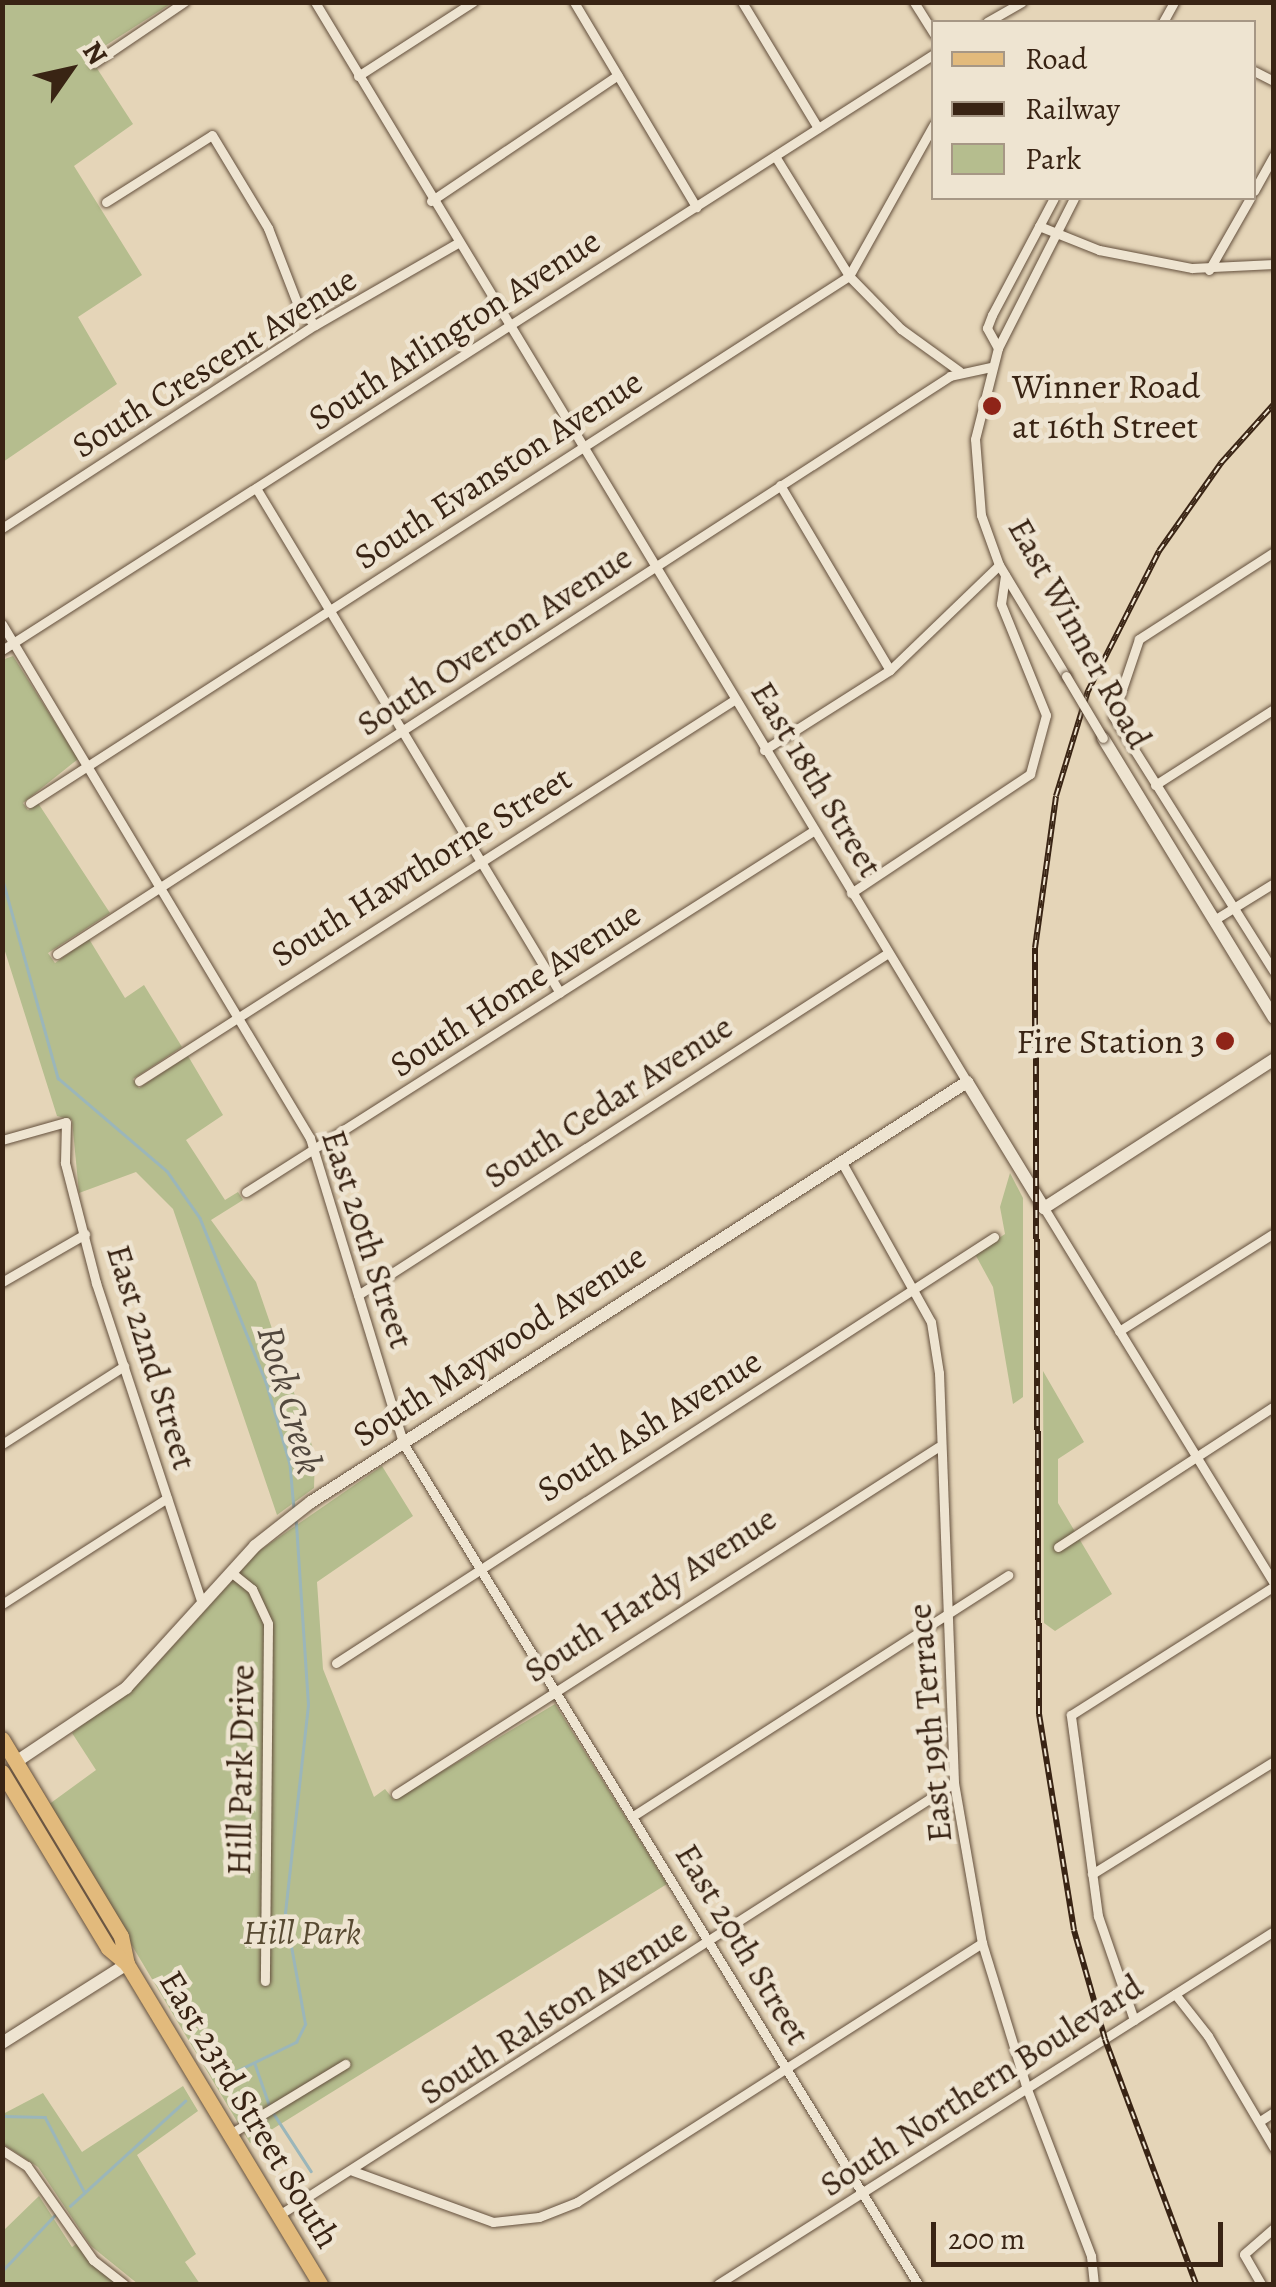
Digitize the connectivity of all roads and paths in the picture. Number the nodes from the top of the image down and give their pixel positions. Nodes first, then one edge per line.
1 (184, 2) edge
2 (314, 2) edge
3 (574, 2) edge
4 (742, 2) edge
5 (914, 2) edge
6 (1022, 2) edge
7 (469, 3) edge
8 (990, 20) edge
9 (931, 29) edge
10 (931, 56) edge
11 (94, 63) dead end
12 (618, 75) junction
13 (358, 76) junction
14 (818, 128) junction
15 (931, 129) edge
16 (774, 156) junction
17 (1274, 156) edge
18 (1256, 187) edge
19 (1053, 200) edge
20 (1073, 200) edge
21 (1249, 200) edge
22 (106, 202) dead end
23 (431, 202) junction
24 (696, 207) junction
25 (1039, 226) junction
26 (1055, 235) junction
27 (456, 244) junction
28 (1274, 264) edge
29 (1209, 270) junction
30 (849, 276) junction
31 (315, 325) junction
32 (508, 328) junction
33 (998, 348) junction
34 (991, 367) junction
35 (959, 371) junction
36 (581, 448) junction
37 (780, 484) junction
38 (256, 488) junction
39 (2, 528) edge
40 (1274, 552) edge
41 (656, 568) junction
42 (1002, 570) junction
43 (332, 608) junction
44 (2, 624) edge
45 (14, 642) junction
46 (2, 650) edge
47 (890, 670) junction
48 (734, 700) junction
49 (1274, 708) edge
50 (405, 731) junction
51 (1103, 738) joint
52 (764, 750) junction
53 (87, 765) junction
54 (1155, 785) junction
55 (30, 803) dead end
56 (813, 830) junction
57 (482, 860) junction
58 (1274, 883) edge
59 (162, 886) junction
60 (852, 894) junction
61 (1235, 908) junction
62 (1214, 920) junction
63 (56, 954) dead end
64 (888, 954) junction
65 (1274, 972) edge
66 (560, 993) junction
67 (239, 1016) junction
68 (1274, 1018) edge
69 (1274, 1059) edge
70 (139, 1081) dead end
71 (967, 1082) junction
72 (2, 1140) edge
73 (313, 1150) junction
74 (842, 1161) junction
75 (246, 1192) dead end
76 (1044, 1208) junction
77 (86, 1234) junction
78 (1274, 1234) edge
79 (994, 1236) dead end
80 (2, 1282) edge
81 (916, 1288) junction
82 (358, 1296) junction
83 (1119, 1332) junction
84 (124, 1366) junction
85 (1274, 1406) edge
86 (402, 1443) junction
87 (2, 1444) edge
88 (938, 1447) junction
89 (1194, 1455) junction
90 (167, 1498) junction
91 (1058, 1547) dead end
92 (478, 1567) junction
93 (232, 1573) junction
94 (1008, 1575) dead end
95 (1274, 1585) edge
96 (2, 1604) edge
97 (202, 1604) junction
98 (946, 1614) junction
99 (336, 1663) dead end
100 (557, 1691) junction
101 (2, 1740) edge
102 (1274, 1762) edge
103 (7, 1769) edge
104 (954, 1783) junction
105 (396, 1794) dead end
106 (633, 1816) junction
107 (1092, 1874) junction
108 (1274, 1930) edge
109 (709, 1943) junction
110 (982, 1943) junction
111 (128, 1964) junction
112 (264, 1981) dead end
113 (1175, 1994) junction
114 (1134, 2020) junction
115 (2, 2043) edge
116 (345, 2064) dead end
117 (786, 2067) junction
118 (1028, 2088) junction
119 (1274, 2112) edge
120 (1260, 2121) junction
121 (230, 2134) junction
122 (1274, 2148) edge
123 (2, 2150) edge
124 (353, 2171) junction
125 (864, 2193) junction
126 (279, 2215) junction
127 (1274, 2228) edge
128 (124, 2284) edge
129 (320, 2284) edge
130 (718, 2284) edge
131 (918, 2284) edge
132 (1094, 2284) edge
133 (1260, 2284) edge

1 - 11 street
2 - 13 street, East 18th Street
3 - 12 street
4 - 14 street
5 - 9 street
6 - 8 street
7 - 13 street
10 - 14 street, South Arlington Avenue
12 - 23 street
12 - 24 street
13 - 23 street, East 18th Street
14 - 16 street, South Arlington Avenue
15 - 30 street, South Evanston Avenue
16 - 24 street, South Arlington Avenue
16 - 30 street
17 - 18 street
19 - 25 street
20 - 26 street, East Winner Road
21 - 29 street
22 - 31 street
23 - 27 street, East 18th Street
24 - 32 street, South Arlington Avenue
25 - 26 street
25 - 33 street
26 - 29 street
26 - 33 street, East Winner Road
27 - 31 street, South Crescent Avenue
27 - 32 street, East 18th Street
28 - 29 street
30 - 35 street
30 - 36 street, South Evanston Avenue
31 - 39 street, South Crescent Avenue
32 - 36 street, East 18th Street
32 - 38 street, South Arlington Avenue
33 - 34 street, East Winner Road
34 - 35 street
34 - 42 street, East Winner Road
35 - 37 street, South Overton Avenue
36 - 41 street, East 18th Street
36 - 43 street, South Evanston Avenue
37 - 41 street, South Overton Avenue
37 - 47 street
38 - 43 street
38 - 45 street, South Arlington Avenue
40 - 54 street
41 - 48 street, East 18th Street
41 - 50 street, South Overton Avenue
42 - 47 street
42 - 51 street, East Winner Road, bridge
42 - 60 street
43 - 50 street
43 - 53 street, South Evanston Avenue
44 - 45 street, East 20th Street
45 - 46 street, South Arlington Avenue
45 - 53 street, East 20th Street
47 - 52 street
48 - 52 street, East 18th Street
48 - 57 street, South Hawthorne Street
49 - 54 street
50 - 57 street
50 - 59 street, South Overton Avenue
51 - 62 street, East Winner Road
52 - 56 street, East 18th Street
53 - 55 street, South Evanston Avenue
53 - 59 street, East 20th Street
54 - 61 street
56 - 60 street, East 18th Street
56 - 66 street, South Home Avenue
57 - 66 street
57 - 67 street, South Hawthorne Street
58 - 61 street
59 - 63 street, South Overton Avenue
59 - 67 street, East 20th Street
60 - 64 street, East 18th Street
61 - 62 street
61 - 65 street
62 - 68 street, East Winner Road
64 - 71 street, East 18th Street
64 - 82 street, South Cedar Avenue
66 - 73 street, South Home Avenue
67 - 70 street, South Hawthorne Street
67 - 73 street, East 20th Street
69 - 76 street
71 - 74 street, South Maywood Avenue
71 - 76 street, East 18th Street
72 - 77 street, East 22nd Street
73 - 75 street, South Home Avenue
73 - 82 street, East 20th Street
74 - 81 street, East 19th Terrace
74 - 86 street, South Maywood Avenue
76 - 83 street, East 18th Street
77 - 80 street
77 - 84 street, East 22nd Street
78 - 83 street
79 - 81 street, South Ash Avenue
81 - 88 street, East 19th Terrace
81 - 92 street, South Ash Avenue
82 - 86 street, East 20th Street
83 - 89 street, East 18th Street
84 - 87 street
84 - 90 street, East 22nd Street
85 - 89 street
86 - 92 street, East 20th Street
86 - 93 street, South Maywood Avenue
88 - 98 street, East 19th Terrace
88 - 100 street, South Hardy Avenue
89 - 91 street
89 - 95 street, East 18th Street
90 - 96 street
90 - 97 street, East 22nd Street
92 - 99 street, South Ash Avenue
92 - 100 street, East 20th Street
93 - 97 street, South Maywood Avenue
93 - 112 street, Hill Park Drive
94 - 98 street
95 - 107 street
97 - 103 street, South Maywood Avenue
98 - 104 street, East 19th Terrace
98 - 106 street
100 - 105 street, South Hardy Avenue
100 - 106 street, East 20th Street
101 - 103 main road, East 23rd Street South
102 - 107 street
103 - 111 main road, East 23rd Street South
104 - 109 street, South Ralston Avenue
104 - 110 street, East 19th Terrace
106 - 109 street, East 20th Street
107 - 114 street
108 - 113 street, South Northern Boulevard
109 - 117 street, East 20th Street
109 - 124 street, South Ralston Avenue
110 - 117 street
110 - 118 street, East 19th Terrace
111 - 115 street
111 - 121 main road, East 23rd Street South
113 - 114 street, South Northern Boulevard
113 - 120 street
114 - 118 street, South Northern Boulevard
116 - 121 street
117 - 124 street
117 - 125 street, East 20th Street
118 - 125 street, South Northern Boulevard
118 - 132 street, East 19th Terrace
119 - 120 street
120 - 122 street
121 - 126 main road, East 23rd Street South
123 - 128 street
124 - 126 street, South Ralston Avenue
125 - 130 street, South Northern Boulevard
125 - 131 street, East 20th Street
126 - 129 main road, East 23rd Street South
127 - 133 street

